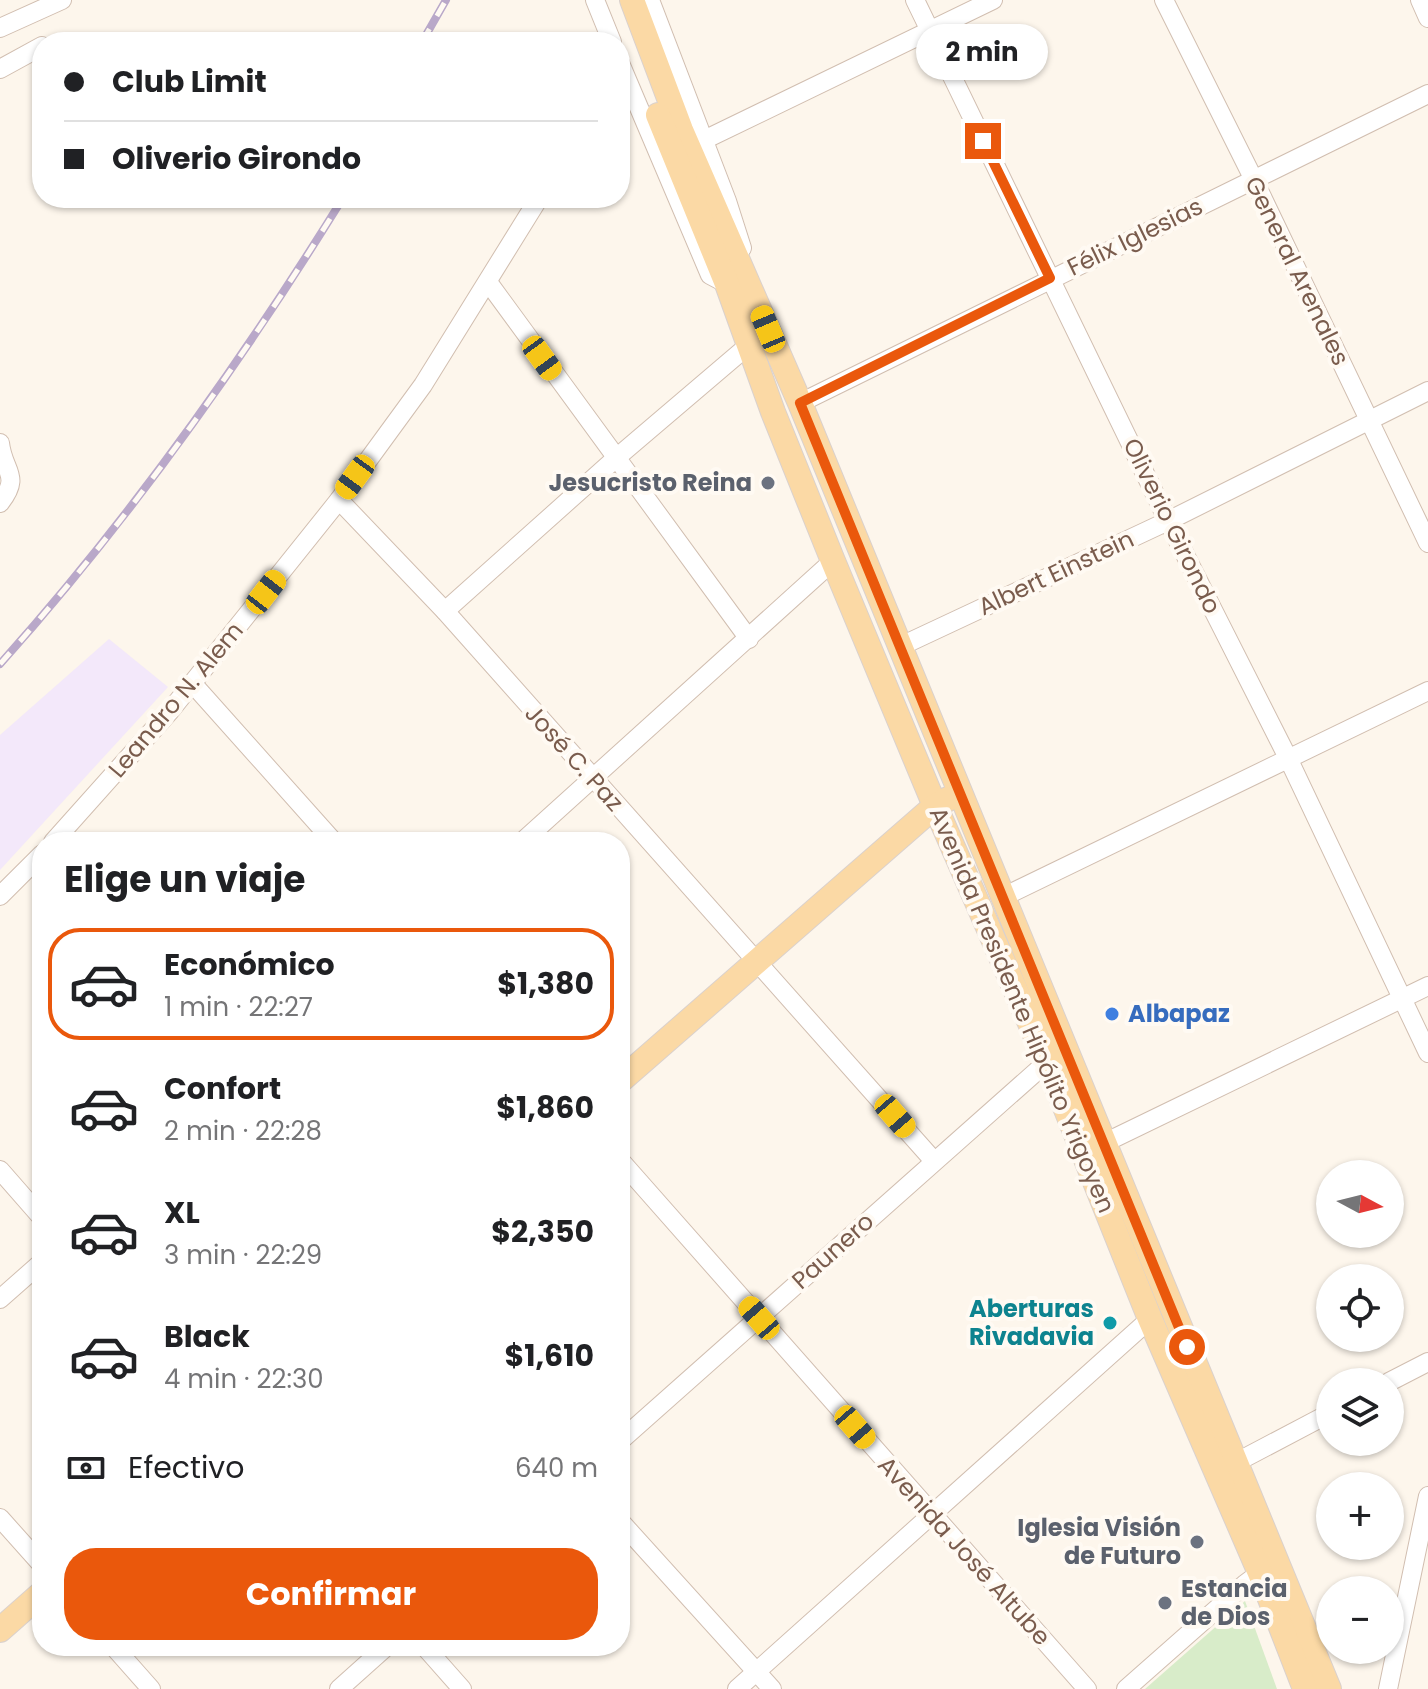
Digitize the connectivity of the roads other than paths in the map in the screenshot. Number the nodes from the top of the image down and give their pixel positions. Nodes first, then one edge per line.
1 (62, 0) edge
2 (595, 0) edge
3 (615, 0) edge
4 (632, 0) edge
5 (650, 0) edge
6 (915, 0) edge
7 (993, 0) edge
8 (1164, 0) edge
9 (1420, 0) edge
10 (1428, 18) edge
11 (0, 28) edge
12 (930, 31) junction
13 (608, 32) edge
14 (627, 32) edge
15 (630, 40) edge
16 (32, 51) edge
17 (0, 69) edge
18 (630, 87) edge
19 (1428, 94) edge
20 (704, 140) junction
21 (1253, 178) junction
22 (533, 208) edge
23 (1050, 278) junction
24 (488, 282) junction
25 (737, 282) junction
26 (750, 344) junction
27 (1428, 391) edge
28 (800, 403) junction
29 (1369, 420) junction
30 (0, 443) edge
31 (615, 459) junction
32 (339, 500) junction
33 (0, 503) edge
34 (1168, 521) junction
35 (1428, 543) edge
36 (833, 561) junction
37 (445, 611) junction
38 (749, 639) junction
39 (899, 647) junction
40 (193, 684) junction
41 (1428, 691) edge
42 (1288, 758) junction
43 (592, 780) junction
44 (961, 793) junction
45 (935, 806) junction
46 (62, 832) edge
47 (325, 832) edge
48 (533, 832) edge
49 (32, 868) edge
50 (0, 896) edge
51 (1003, 897) junction
52 (758, 961) junction
53 (1428, 986) edge
54 (1401, 999) junction
55 (1428, 1053) edge
56 (1047, 1062) junction
57 (630, 1072) edge
58 (1093, 1149) junction
59 (934, 1161) junction
60 (0, 1170) edge
61 (630, 1171) edge
62 (32, 1207) edge
63 (32, 1271) edge
64 (0, 1299) edge
65 (759, 1318) junction
66 (1150, 1319) junction
67 (1428, 1362) edge
68 (1404, 1374) edge
69 (1316, 1420) edge
70 (630, 1432) edge
71 (1235, 1463) junction
72 (1428, 1496) edge
73 (932, 1515) junction
74 (0, 1518) edge
75 (630, 1532) edge
76 (32, 1554) edge
77 (1267, 1568) junction
78 (32, 1602) edge
79 (0, 1630) edge
80 (122, 1656) edge
81 (376, 1656) edge
82 (433, 1656) edge
83 (757, 1671) junction
84 (151, 1689) edge
85 (339, 1689) edge
86 (462, 1689) edge
87 (737, 1689) edge
88 (772, 1689) edge
89 (1087, 1689) edge
90 (1126, 1689) edge
91 (1305, 1689) edge
92 (1329, 1689) edge
93 (1388, 1689) edge

1 - 11 street
2 - 13 street
3 - 14 main road, Avenida Presidente Hipólito Yrigoyen
4 - 25 main road, Avenida Presidente Hipólito Yrigoyen
5 - 20 street, Avenida Presidente Hipólito Yrigoyen
6 - 12 street, Oliverio Girondo
7 - 12 street
8 - 21 street, General Arenales
9 - 10 street
12 - 20 street
12 - 23 street, Oliverio Girondo
15 - 25 main road, Avenida Presidente Hipólito Yrigoyen
16 - 17 street
18 - 25 street, Avenida Presidente Hipólito Yrigoyen
19 - 21 street, Félix Iglesias
20 - 25 street, Avenida Presidente Hipólito Yrigoyen
21 - 23 street, Félix Iglesias
21 - 29 street, General Arenales
22 - 24 street, Leandro N. Alem
23 - 28 street, Félix Iglesias
23 - 34 street, Oliverio Girondo
24 - 31 street
24 - 32 street, Leandro N. Alem
25 - 26 main road, Avenida Presidente Hipólito Yrigoyen
25 - 28 main road, Avenida Presidente Hipólito Yrigoyen
26 - 31 street
26 - 36 main road, Avenida Presidente Hipólito Yrigoyen
27 - 29 street, Albert Einstein
28 - 39 main road, Avenida Presidente Hipólito Yrigoyen
29 - 34 street, Albert Einstein
29 - 35 street, General Arenales
30 - 33 street
31 - 37 street
31 - 38 street
32 - 37 street, José C. Paz
32 - 40 street, Leandro N. Alem
34 - 39 street, Albert Einstein
34 - 42 street, Oliverio Girondo
36 - 38 street
36 - 45 main road, Avenida Presidente Hipólito Yrigoyen
37 - 43 street, José C. Paz
38 - 43 street
39 - 44 main road, Avenida Presidente Hipólito Yrigoyen
40 - 46 street, Leandro N. Alem
40 - 47 street
41 - 42 street
42 - 51 street
42 - 54 street, Oliverio Girondo
43 - 48 street
43 - 52 street, José C. Paz
44 - 45 main road
44 - 51 main road, Avenida Presidente Hipólito Yrigoyen
45 - 52 main road
45 - 56 main road, Avenida Presidente Hipólito Yrigoyen
49 - 50 street
51 - 58 main road, Avenida Presidente Hipólito Yrigoyen
52 - 57 main road
52 - 59 street, José C. Paz
53 - 54 street
54 - 55 street, Oliverio Girondo
54 - 58 street
56 - 58 main road, Avenida Presidente Hipólito Yrigoyen
56 - 59 street, Paunero
58 - 66 main road, Avenida Presidente Hipólito Yrigoyen
58 - 71 main road, Avenida Presidente Hipólito Yrigoyen
59 - 65 street, Paunero
60 - 62 street
61 - 65 street, Avenida José Altube
63 - 64 street
65 - 70 street, Paunero
65 - 73 street, Avenida José Altube
66 - 73 street
66 - 77 main road, Avenida Presidente Hipólito Yrigoyen
67 - 68 street
69 - 71 street
71 - 77 main road, Avenida Presidente Hipólito Yrigoyen
72 - 93 street
73 - 83 street
73 - 89 street, Avenida José Altube
74 - 76 street
75 - 83 street
77 - 90 street
77 - 91 main road, Avenida Presidente Hipólito Yrigoyen
77 - 92 main road, Avenida Presidente Hipólito Yrigoyen
78 - 79 main road
80 - 84 street
81 - 85 street
82 - 86 street
83 - 87 street
83 - 88 street

